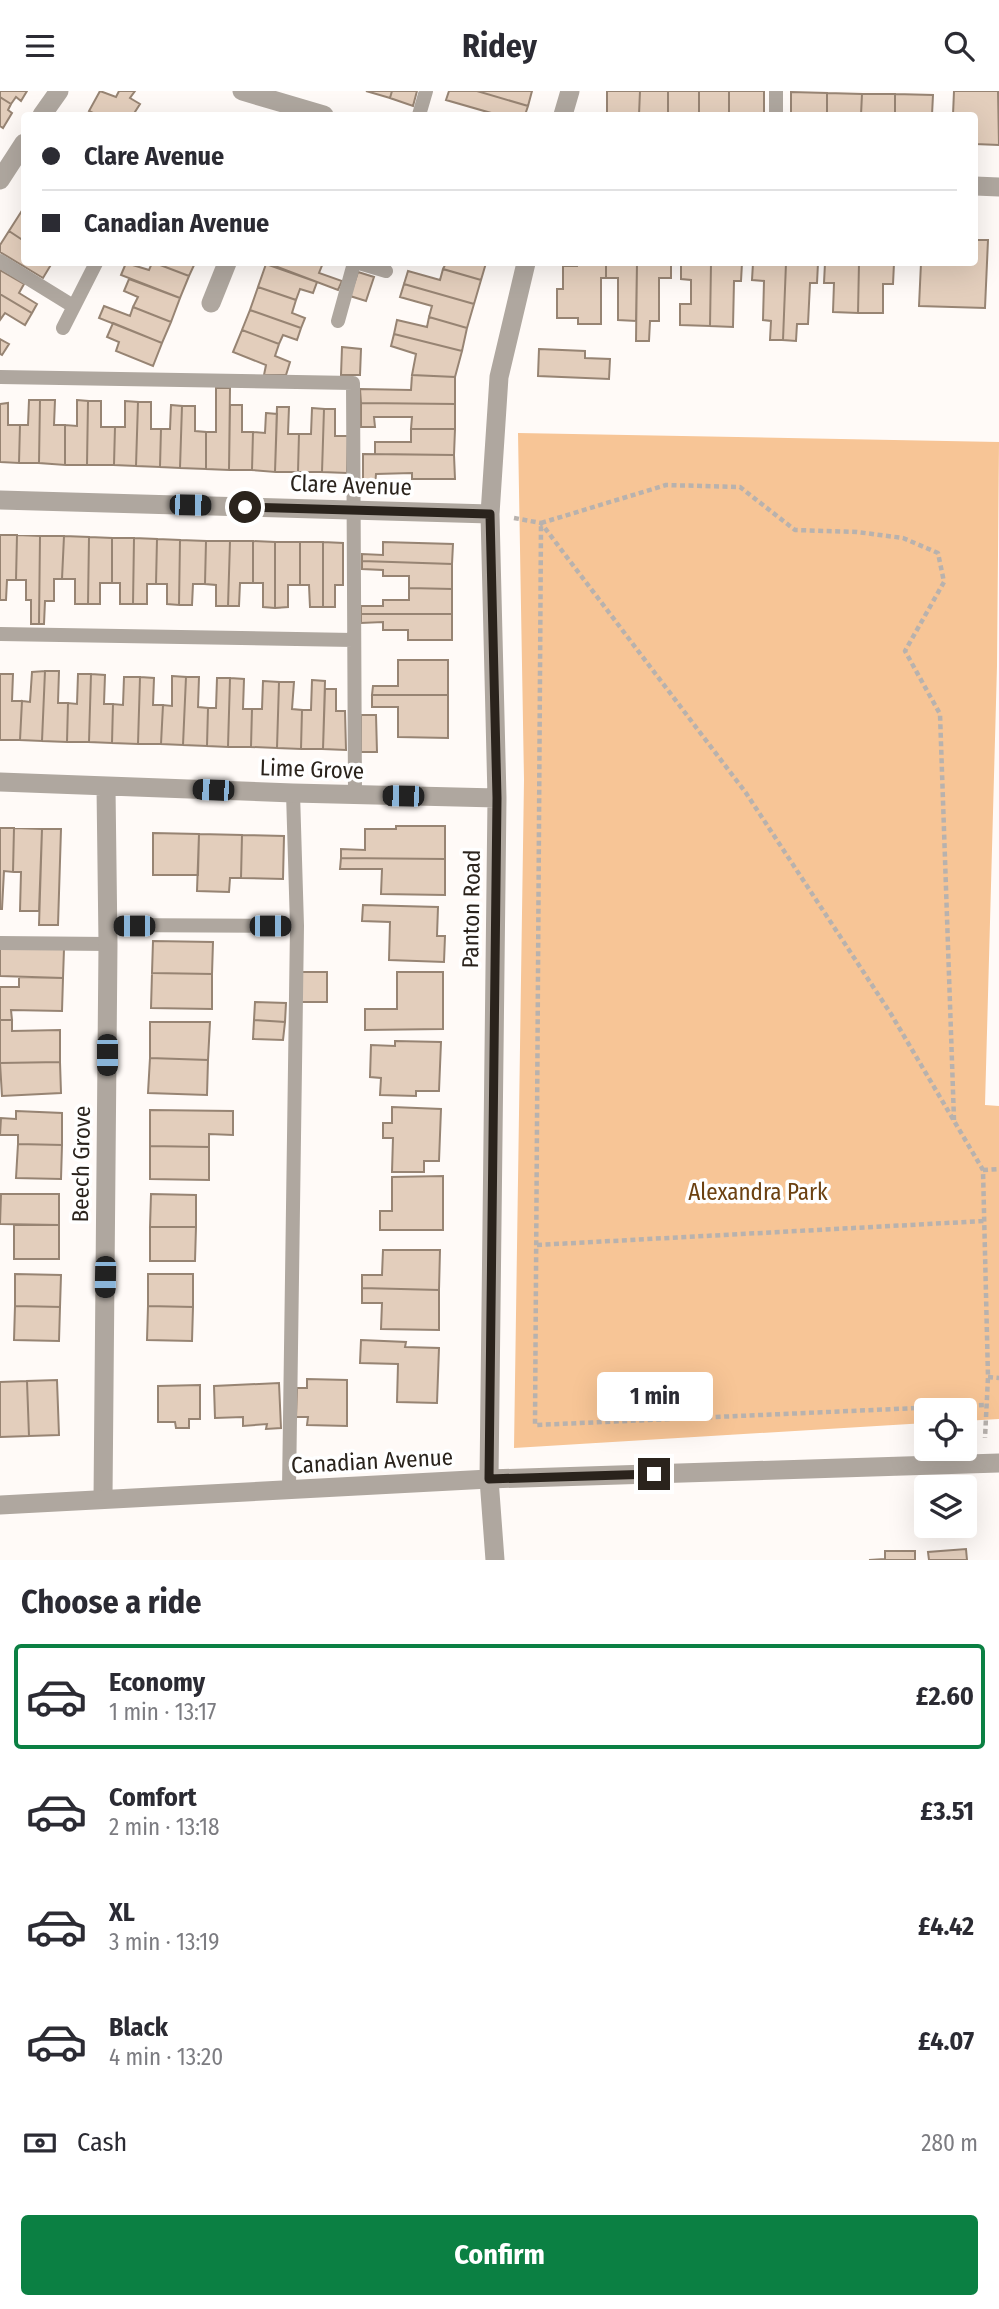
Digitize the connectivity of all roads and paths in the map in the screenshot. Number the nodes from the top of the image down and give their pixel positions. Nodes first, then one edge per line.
1 (59, 91) edge
2 (242, 91) edge
3 (426, 91) edge
4 (569, 91) edge
5 (776, 91) edge
6 (280, 110) edge
7 (45, 112) edge
8 (298, 112) edge
9 (420, 112) edge
10 (564, 112) edge
11 (776, 112) edge
12 (21, 148) edge
13 (0, 180) edge
14 (978, 186) edge
15 (999, 187) edge
16 (0, 261) edge
17 (94, 266) edge
18 (226, 266) edge
19 (353, 266) edge
20 (369, 266) edge
21 (525, 266) edge
22 (386, 271) dead end
23 (211, 303) dead end
24 (73, 306) junction
25 (338, 321) dead end
26 (64, 328) dead end
27 (0, 377) edge
28 (0, 500) edge
29 (354, 510) junction
30 (490, 514) junction
31 (541, 523) junction
32 (0, 634) edge
33 (353, 640) junction
34 (0, 782) edge
35 (106, 787) junction
36 (293, 793) junction
37 (355, 795) junction
38 (497, 798) junction
39 (297, 926) junction
40 (107, 935) junction
41 (0, 943) edge
42 (954, 1120) junction
43 (999, 1169) edge
44 (983, 1170) junction
45 (984, 1221) junction
46 (537, 1245) junction
47 (988, 1377) junction
48 (999, 1378) edge
49 (986, 1405) junction
50 (992, 1463) edge
51 (489, 1479) junction
52 (289, 1489) junction
53 (103, 1499) junction
54 (0, 1505) edge
55 (495, 1560) edge

1 - 7 street
2 - 6 street
3 - 9 lane
4 - 10 street
5 - 11 lane
6 - 8 street
12 - 13 street
14 - 15 street
16 - 24 lane
17 - 24 lane
18 - 23 street
19 - 25 lane
20 - 22 lane
21 - 30 street, Panton Road
24 - 26 lane
27 - 29 lane
28 - 29 street, Clare Avenue
29 - 30 street, Clare Avenue
29 - 33 lane
30 - 31 path
30 - 38 street, Panton Road
31 - 42 path
31 - 42 path
31 - 46 path
32 - 33 lane
33 - 37 lane
34 - 35 street, Lime Grove
35 - 36 street, Lime Grove
35 - 40 street, Beech Grove
36 - 37 street, Lime Grove
36 - 39 lane
37 - 38 street, Lime Grove
38 - 51 street, Panton Road
39 - 40 lane
39 - 52 lane
40 - 41 lane
40 - 53 street, Beech Grove
42 - 44 path
43 - 44 path
44 - 45 path
45 - 46 path
45 - 47 path
46 - 49 path
47 - 48 path
47 - 49 path
49 - 50 path
50 - 51 street, Canadian Avenue
51 - 52 street, Canadian Avenue
51 - 55 street, Panton Road
52 - 53 street, Canadian Avenue
53 - 54 street, Canadian Avenue

